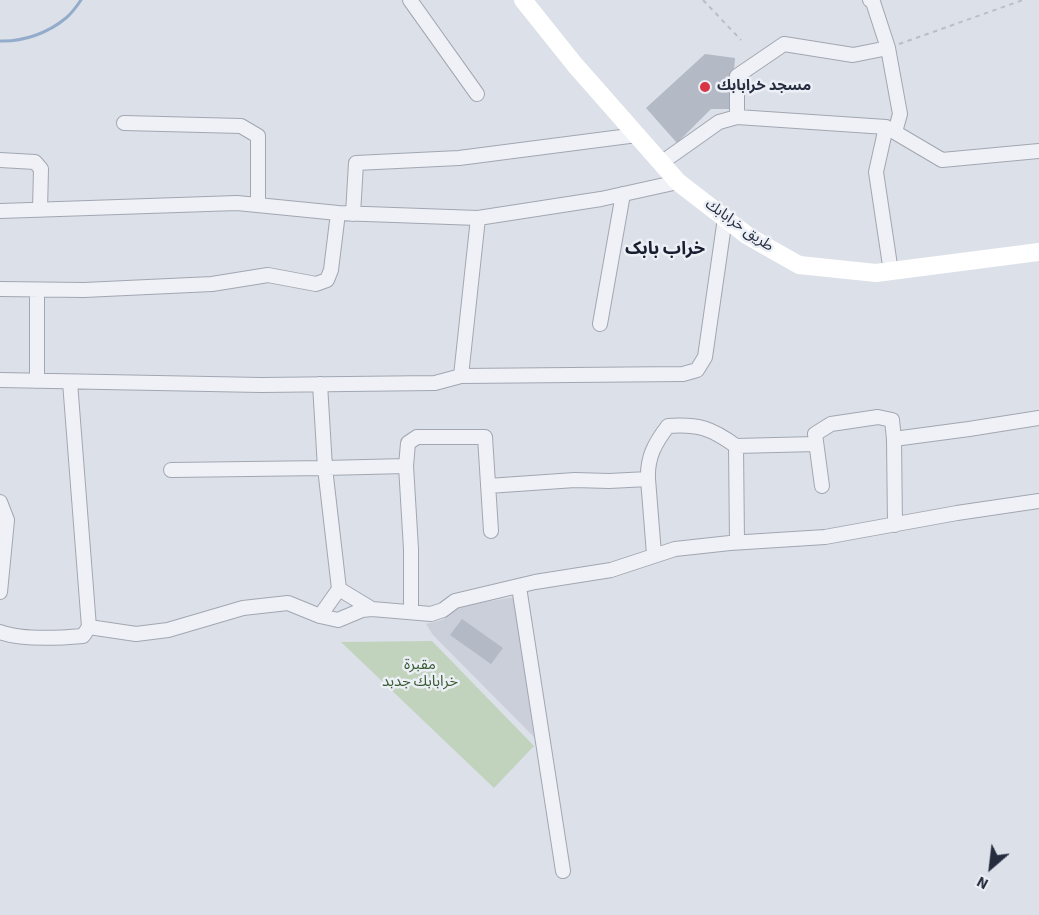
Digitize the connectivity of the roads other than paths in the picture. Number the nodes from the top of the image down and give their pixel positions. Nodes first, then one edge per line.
1 (410, 0) edge
2 (523, 0) edge
3 (870, 0) edge
4 (888, 48) junction
5 (477, 94) dead end
6 (737, 117) junction
7 (124, 123) dead end
8 (890, 129) junction
9 (637, 135) junction
10 (1039, 151) edge
11 (0, 160) edge
12 (661, 163) junction
13 (678, 182) junction
14 (623, 194) junction
15 (258, 205) junction
16 (39, 210) junction
17 (0, 211) edge
18 (338, 213) junction
19 (353, 214) junction
20 (478, 218) junction
21 (725, 218) junction
22 (1039, 252) edge
23 (891, 272) junction
24 (0, 289) edge
25 (37, 290) junction
26 (600, 324) dead end
27 (461, 376) junction
28 (0, 380) edge
29 (37, 381) junction
30 (70, 382) junction
31 (320, 384) junction
32 (1039, 418) edge
33 (894, 439) junction
34 (816, 444) junction
35 (736, 446) junction
36 (406, 466) junction
37 (325, 468) junction
38 (171, 470) dead end
39 (648, 479) junction
40 (488, 486) junction
41 (822, 486) dead end
42 (0, 501) edge
43 (1039, 501) edge
44 (895, 525) junction
45 (491, 531) dead end
46 (737, 542) junction
47 (654, 554) junction
48 (519, 587) junction
49 (339, 589) junction
50 (0, 592) edge
51 (372, 609) junction
52 (411, 612) junction
53 (320, 616) junction
54 (89, 627) junction
55 (0, 632) edge
56 (563, 871) dead end

1 - 5 street
2 - 9 main road, طريق خرابابك
3 - 4 street
4 - 6 street
4 - 8 street
6 - 8 street
6 - 12 street
7 - 15 street
8 - 10 street
8 - 23 street
9 - 12 main road, طريق خرابابك
9 - 19 street
11 - 16 street
12 - 13 main road, طريق خرابابك
13 - 14 street
13 - 21 main road, طريق خرابابك
14 - 20 street
14 - 26 street
15 - 16 street
15 - 18 street
16 - 17 street
18 - 19 street
18 - 25 street
19 - 20 street
20 - 27 street
21 - 23 main road, طريق خرابابك
21 - 27 street
22 - 23 main road, طريق خرابابك
24 - 25 street
25 - 29 street
27 - 31 street
28 - 29 street
29 - 30 street
30 - 31 street
30 - 54 street
31 - 37 street
32 - 33 street
33 - 34 street
33 - 44 street
34 - 35 street
34 - 41 street
35 - 39 street
35 - 46 street
36 - 37 street
36 - 40 street
36 - 52 street
37 - 38 street
37 - 49 street
39 - 40 street
39 - 47 street
40 - 45 street
42 - 50 street
43 - 44 street
44 - 46 street
46 - 47 street
47 - 48 street
48 - 52 street
48 - 56 street
49 - 51 street
49 - 53 street
51 - 52 street
51 - 53 street
53 - 54 street
54 - 55 street

